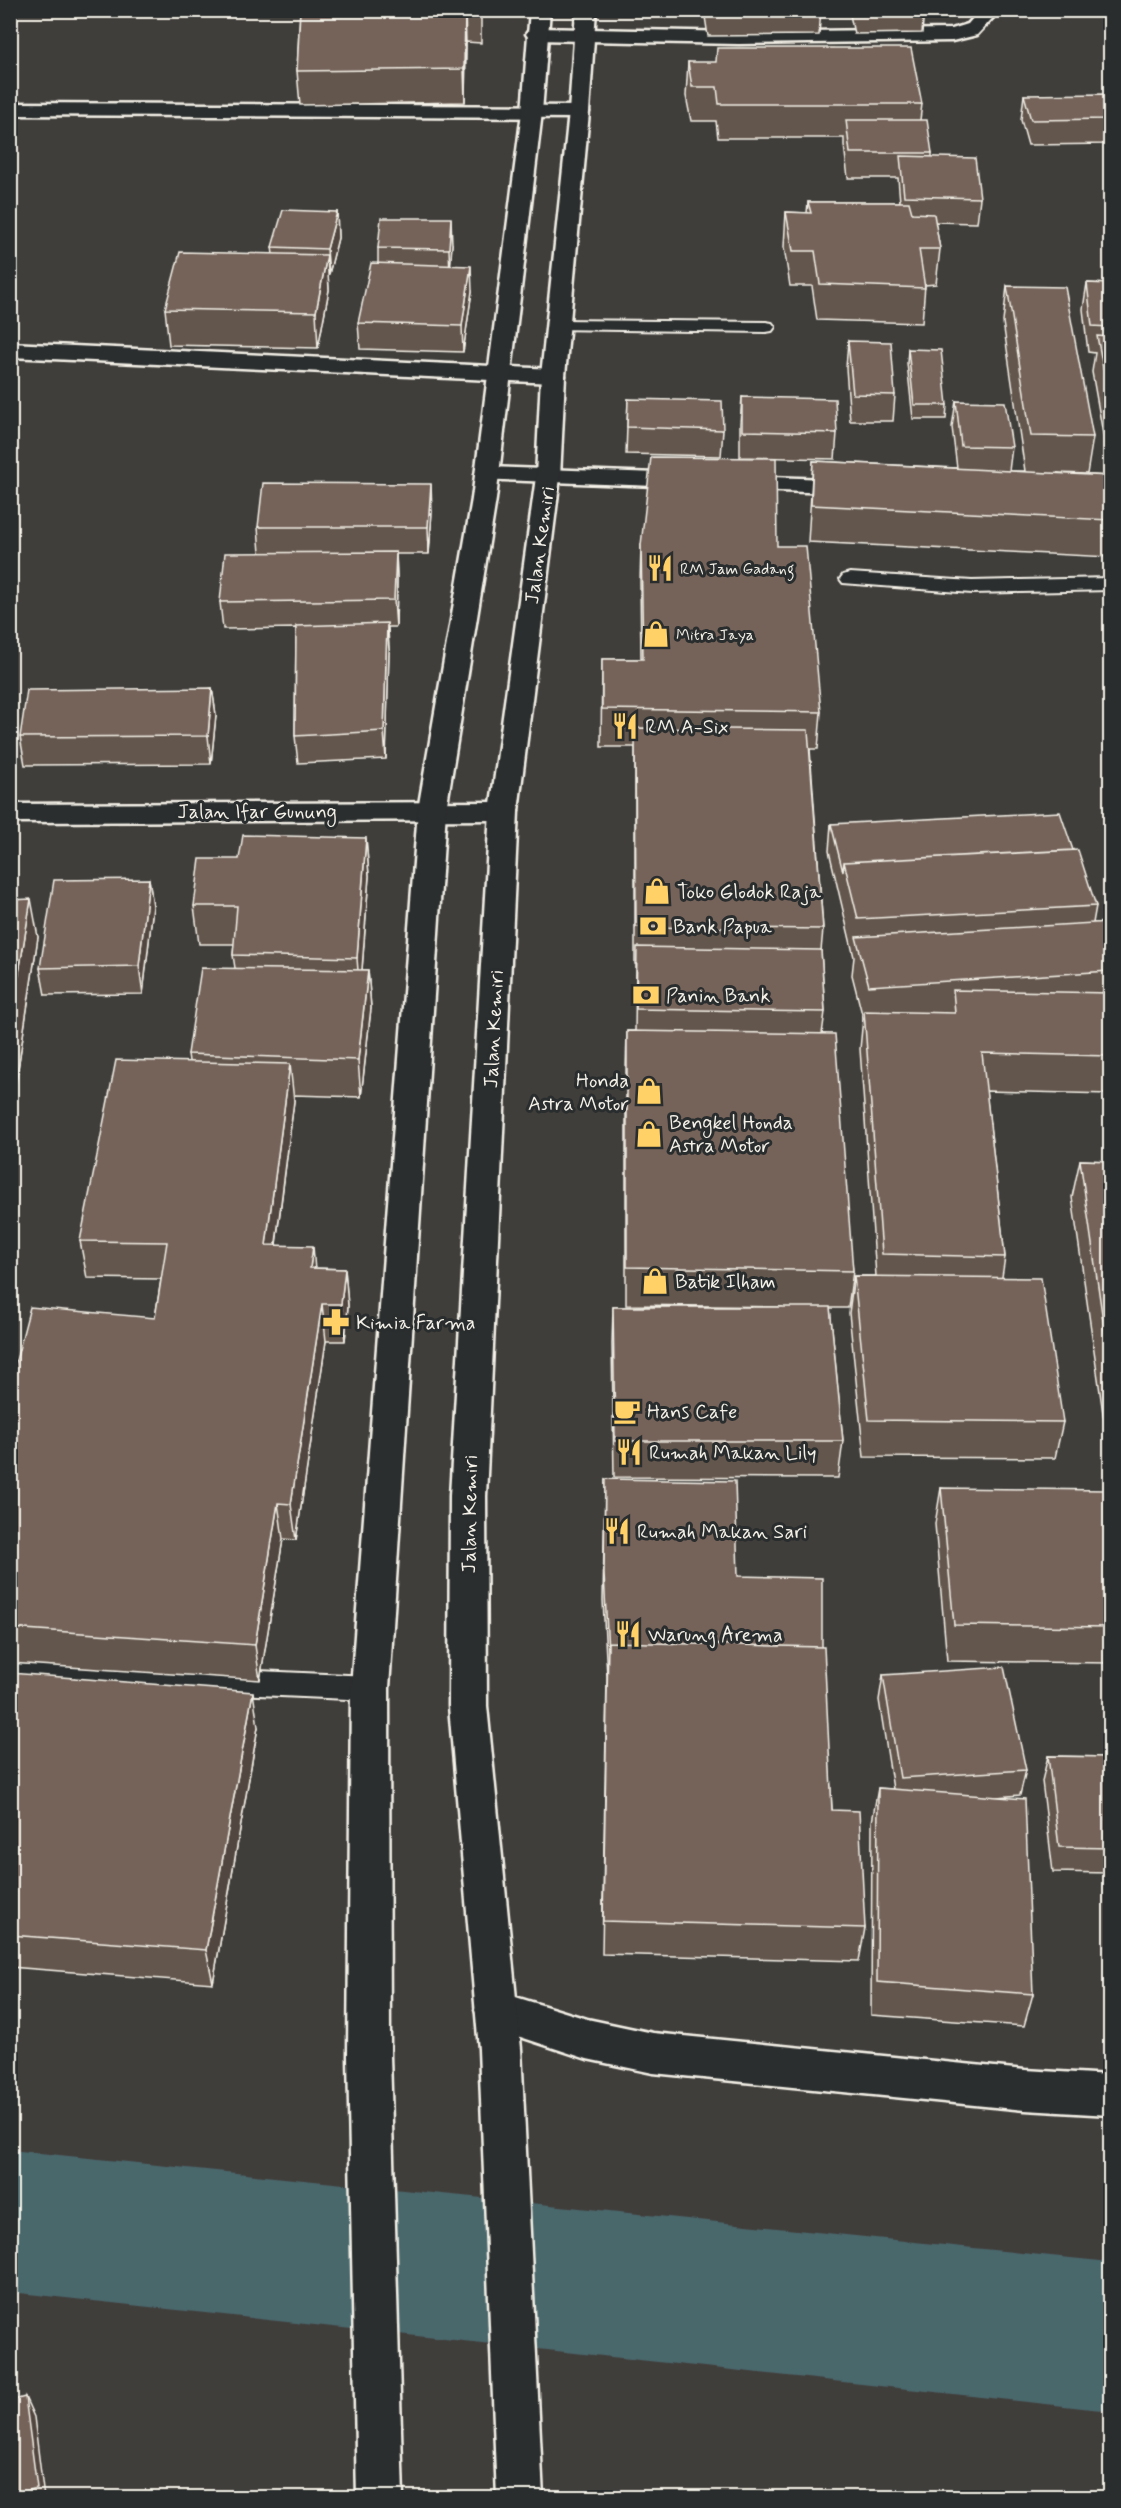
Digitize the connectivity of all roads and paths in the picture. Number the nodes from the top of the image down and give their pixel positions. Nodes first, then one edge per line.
1 (991, 10) edge
2 (538, 22) edge
3 (584, 23) edge
4 (10, 109) edge
5 (532, 112) junction
6 (579, 112) junction
7 (557, 325) junction
8 (766, 327) dead end
9 (10, 350) edge
10 (500, 373) junction
11 (553, 376) junction
12 (488, 474) junction
13 (548, 477) junction
14 (883, 488) edge
15 (850, 579) dead end
16 (1110, 584) edge
17 (432, 810) junction
18 (504, 811) junction
19 (10, 813) edge
20 (10, 1672) edge
21 (370, 1688) junction
22 (498, 2030) junction
23 (1110, 2095) edge
24 (520, 2497) edge
25 (380, 2498) edge

1 - 3 main road
2 - 3 main road
2 - 5 main road
3 - 6 main road, Jalan Kemiri
4 - 5 main road
5 - 6 main road
5 - 10 main road
6 - 7 main road, Jalan Kemiri
7 - 8 lane
7 - 11 main road, Jalan Kemiri
9 - 10 main road
10 - 11 main road
10 - 12 main road
11 - 13 main road, Jalan Kemiri
12 - 13 main road
12 - 17 main road
13 - 14 main road
13 - 18 main road, Jalan Kemiri
15 - 16 lane
17 - 18 main road, Jalan Ifar Gunung
17 - 19 main road, Jalan Ifar Gunung
17 - 21 main road
18 - 22 main road, Jalan Kemiri
20 - 21 lane
21 - 25 main road
22 - 23 main road
22 - 24 main road, Jalan Kemiri

